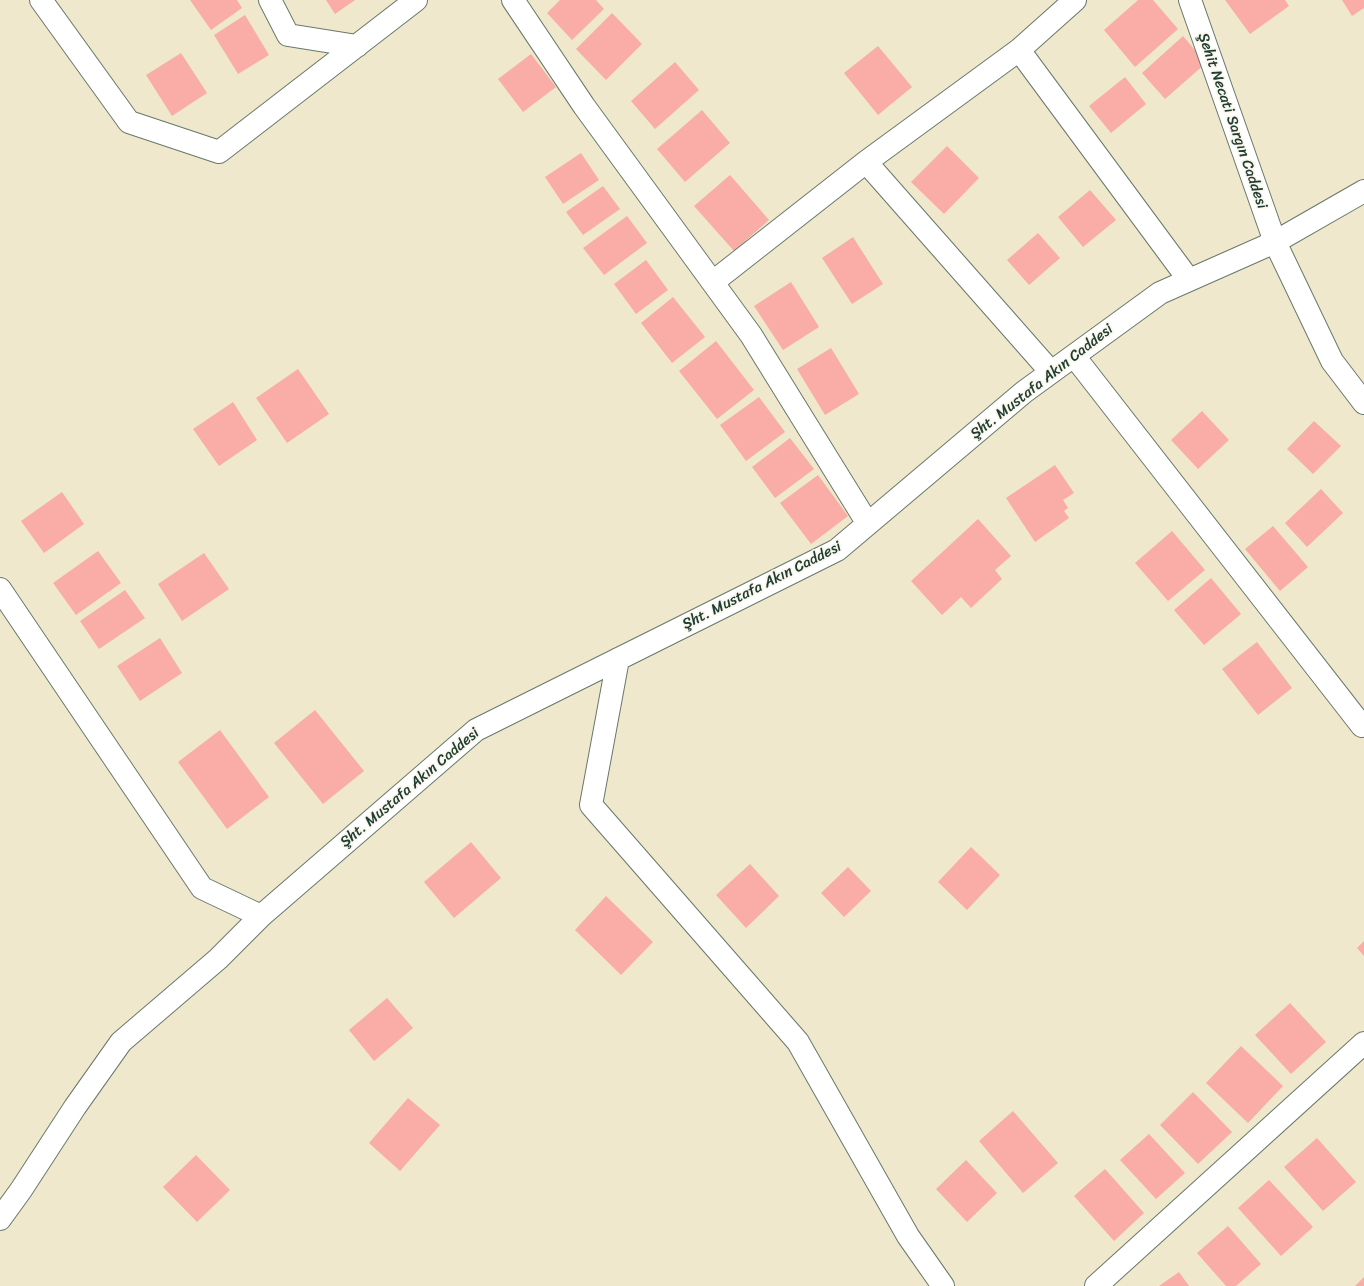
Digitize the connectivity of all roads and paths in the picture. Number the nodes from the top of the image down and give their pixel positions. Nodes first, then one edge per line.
1 (41, 0) edge
2 (270, 0) edge
3 (416, 0) edge
4 (513, 0) edge
5 (1074, 0) edge
6 (1190, 0) edge
7 (357, 46) junction
8 (1019, 50) junction
9 (866, 162) junction
10 (1364, 191) edge
11 (1275, 242) junction
12 (1189, 280) junction
13 (713, 282) junction
14 (1074, 356) junction
15 (1051, 372) junction
16 (1364, 403) edge
17 (868, 524) junction
18 (0, 589) edge
19 (618, 659) junction
20 (1364, 724) edge
21 (261, 916) junction
22 (1364, 1042) edge
23 (0, 1218) edge
24 (943, 1286) edge
25 (1096, 1286) edge

1 - 7 street
2 - 7 street
3 - 7 street
4 - 13 street
5 - 8 street
6 - 11 street, Şehit Necati Sargın Caddesi
8 - 9 street
8 - 12 street
9 - 13 street
9 - 15 street
10 - 11 street, Şht. Mustafa Akın Caddesi
11 - 12 street, Şht. Mustafa Akın Caddesi
11 - 16 street, Şehit Necati Sargın Caddesi
12 - 14 street, Şht. Mustafa Akın Caddesi
13 - 17 street
14 - 15 street, Şht. Mustafa Akın Caddesi
14 - 20 street
15 - 17 street, Şht. Mustafa Akın Caddesi
17 - 19 street, Şht. Mustafa Akın Caddesi
18 - 21 street
19 - 21 street, Şht. Mustafa Akın Caddesi
19 - 24 street
21 - 23 street, Şht. Mustafa Akın Caddesi
22 - 25 street

